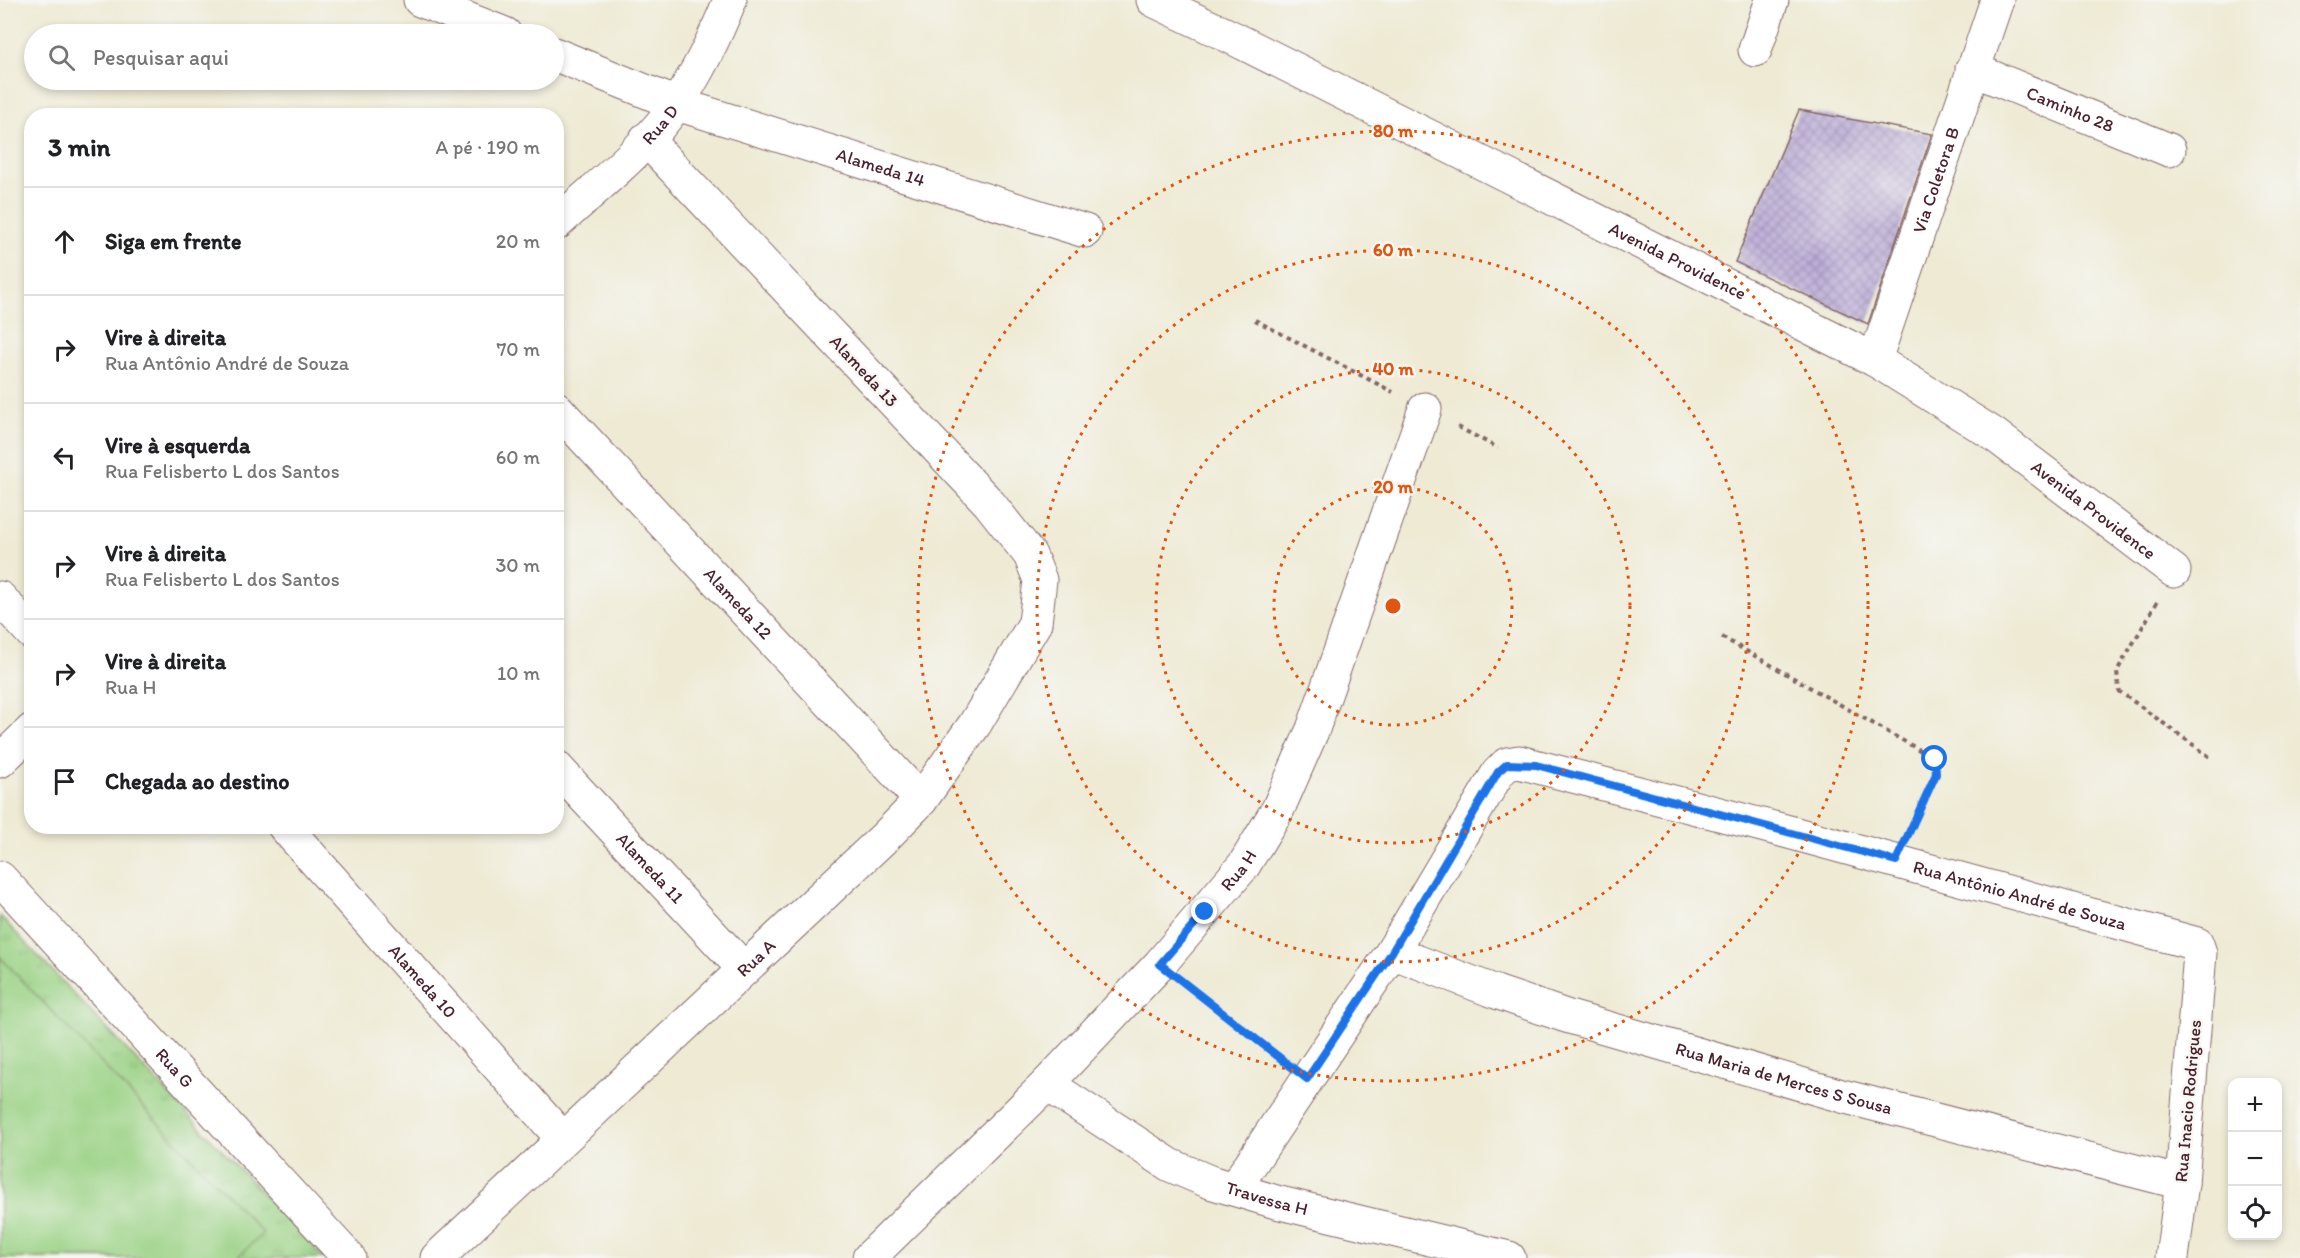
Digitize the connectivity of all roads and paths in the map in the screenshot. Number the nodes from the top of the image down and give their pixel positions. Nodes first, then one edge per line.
1 (420, 0) edge
2 (730, 0) edge
3 (1153, 0) edge
4 (1772, 0) edge
5 (1997, 0) edge
6 (480, 24) edge
7 (1755, 50) dead end
8 (564, 58) edge
9 (1972, 69) junction
10 (677, 104) junction
11 (646, 139) junction
12 (2169, 150) dead end
13 (564, 216) edge
14 (1085, 231) dead end
15 (1255, 320) dead end
16 (1875, 360) junction
17 (1425, 409) junction
18 (564, 417) edge
19 (1498, 448) dead end
20 (2174, 571) joint
21 (0, 598) edge
22 (1035, 622) joint
23 (24, 624) edge
24 (1722, 637) dead end
25 (24, 738) edge
26 (2210, 757) dead end
27 (0, 760) edge
28 (564, 776) edge
29 (921, 800) junction
30 (291, 834) edge
31 (1896, 861) junction
32 (0, 878) edge
33 (2197, 944) joint
34 (1392, 952) junction
35 (1160, 964) junction
36 (744, 969) junction
37 (1307, 1079) junction
38 (1047, 1084) junction
39 (562, 1138) junction
40 (2182, 1183) junction
41 (1234, 1189) junction
42 (349, 1258) edge
43 (437, 1258) edge
44 (868, 1258) edge
45 (1509, 1258) edge
46 (2172, 1258) edge

1 - 6 street
2 - 10 street, Rua D
3 - 16 street, Avenida Providence
4 - 7 street
5 - 9 street, Via Coletora B
8 - 10 street, Alameda 14
9 - 12 street, Caminho 28
9 - 16 street, Via Coletora B
10 - 11 street, Rua D
10 - 14 street, Alameda 14
11 - 13 street, Rua D
11 - 22 street, Alameda 13
15 - 17 path
16 - 20 street, Avenida Providence
17 - 19 path
17 - 35 street, Rua H
18 - 29 street, Alameda 12
20 - 26 path
21 - 23 street
22 - 29 street, Rua A
24 - 31 path
25 - 27 street
28 - 36 street, Alameda 11
29 - 36 street, Rua A
30 - 39 street, Alameda 10
31 - 33 street, Rua Antônio André de Souza
31 - 34 street, Rua Antônio André de Souza
32 - 42 street, Rua G
33 - 40 street, Rua Inacio Rodrigues
34 - 37 street
34 - 40 street, Rua Maria de Merces S Sousa
35 - 37 path
35 - 38 street, Rua H
36 - 39 street, Rua A
37 - 41 street
38 - 41 street, Travessa H
38 - 44 street, Rua H
39 - 43 street, Rua A
40 - 46 street, Rua Inacio Rodrigues
41 - 45 street, Travessa H

